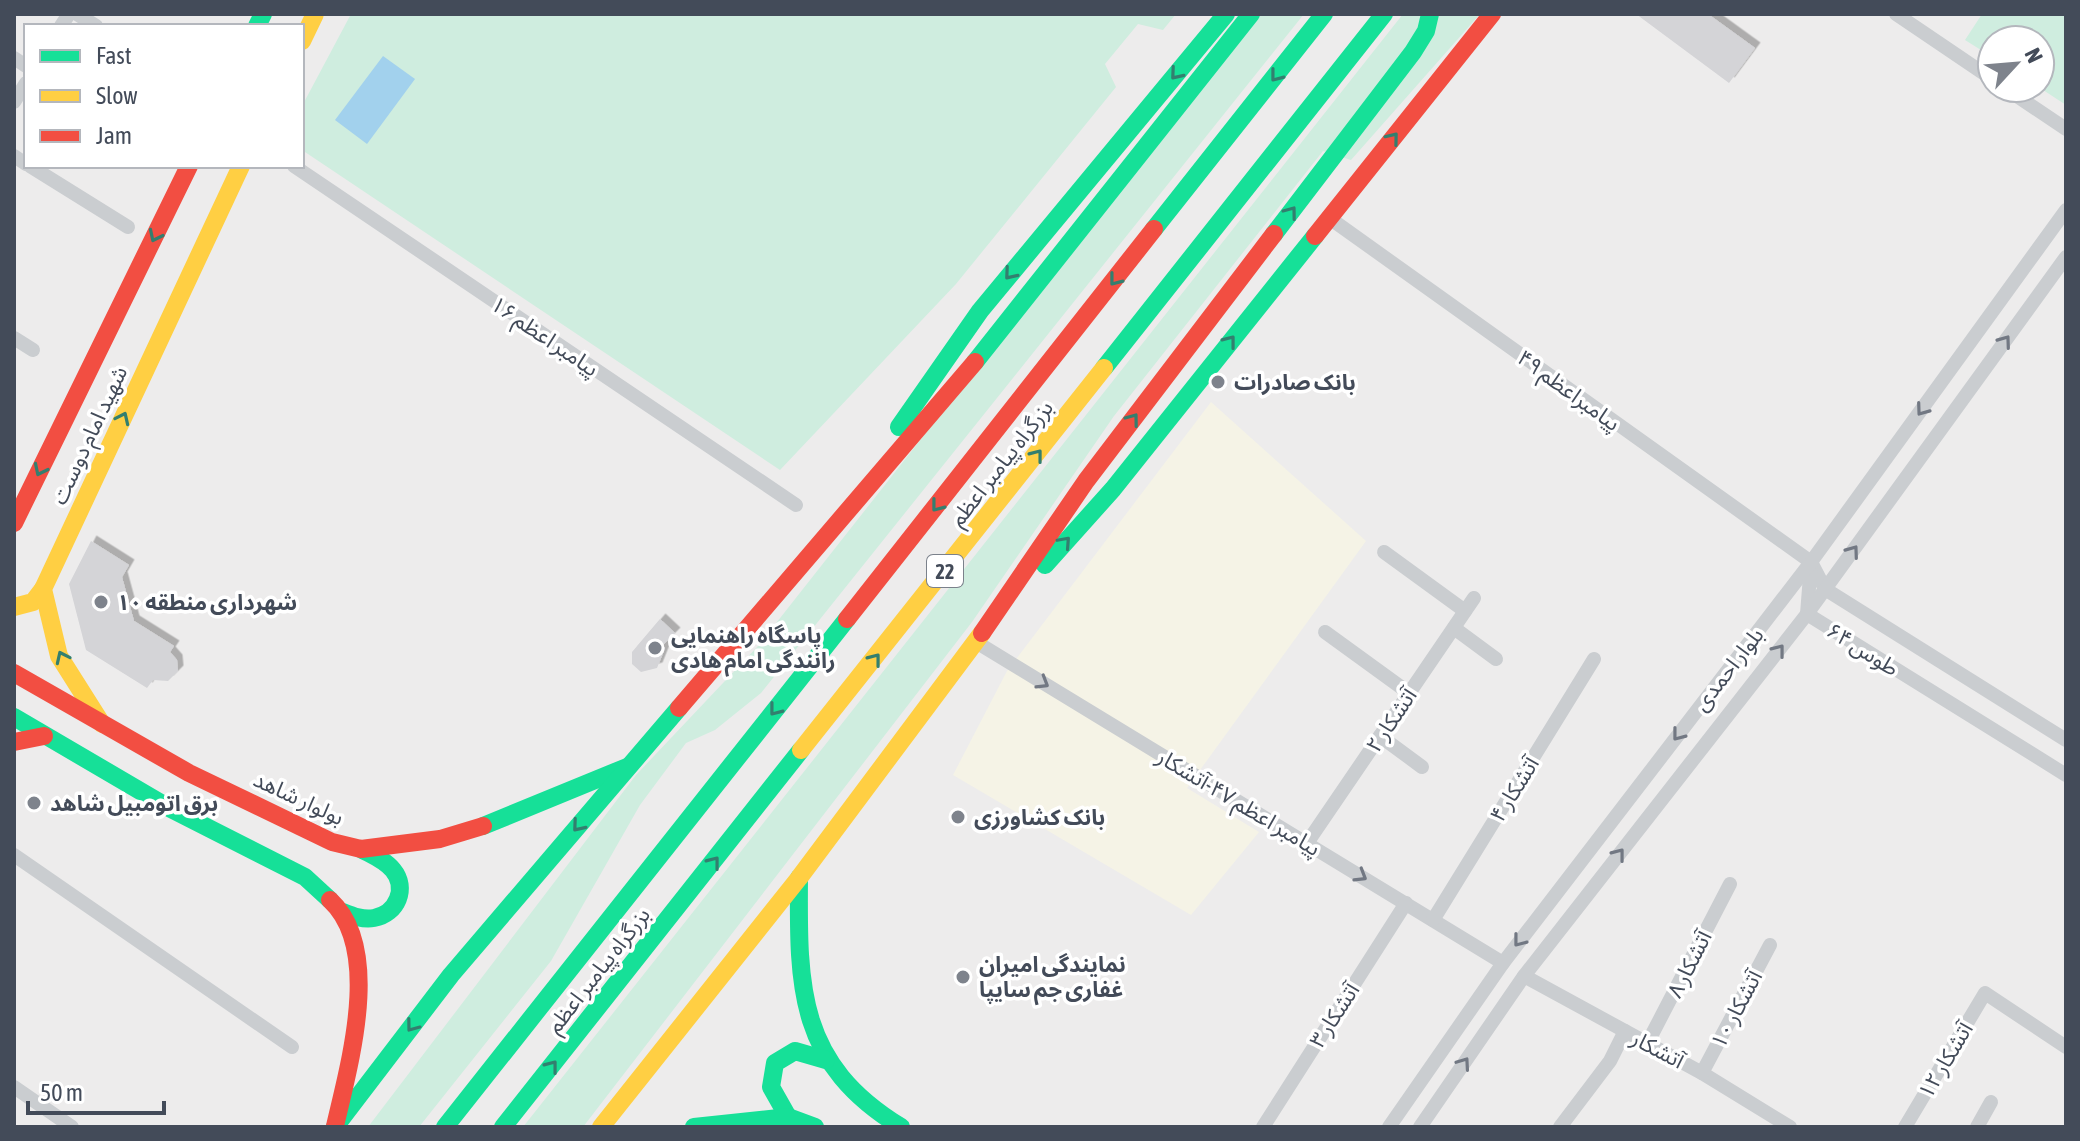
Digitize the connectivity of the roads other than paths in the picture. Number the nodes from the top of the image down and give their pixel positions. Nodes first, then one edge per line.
1 (315, 14) edge
2 (1226, 14) edge
3 (1251, 14) edge
4 (1324, 14) edge
5 (1384, 14) edge
6 (1430, 14) edge
7 (1492, 14) edge
8 (1896, 14) edge
9 (304, 37) edge
10 (1976, 68) edge
11 (2029, 104) edge
12 (2066, 129) edge
13 (33, 168) edge
14 (188, 168) edge
15 (240, 168) edge
16 (297, 168) edge
17 (2066, 210) edge
18 (1328, 217) junction
19 (128, 227) dead end
20 (2066, 257) edge
21 (14, 338) edge
22 (33, 350) dead end
23 (796, 505) dead end
24 (14, 523) edge
25 (829, 529) junction
26 (1384, 552) dead end
27 (1811, 562) junction
28 (43, 589) junction
29 (1825, 589) junction
30 (1474, 598) dead end
31 (14, 607) edge
32 (1465, 611) junction
33 (1807, 614) junction
34 (1454, 628) junction
35 (1325, 632) dead end
36 (976, 642) junction
37 (1496, 659) dead end
38 (1594, 659) dead end
39 (14, 673) edge
40 (1409, 693) junction
41 (14, 717) edge
42 (102, 724) junction
43 (44, 736) junction
44 (1380, 736) junction
45 (2066, 740) edge
46 (14, 742) edge
47 (629, 767) junction
48 (1422, 767) dead end
49 (2066, 775) edge
50 (1307, 843) junction
51 (361, 849) junction
52 (14, 855) edge
53 (799, 878) junction
54 (1730, 884) dead end
55 (1406, 903) junction
56 (343, 912) junction
57 (1433, 920) junction
58 (1770, 945) dead end
59 (1503, 963) junction
60 (1524, 976) junction
61 (1625, 1031) junction
62 (1647, 1044) junction
63 (292, 1047) dead end
64 (2066, 1047) edge
65 (826, 1060) junction
66 (1702, 1073) junction
67 (14, 1087) edge
68 (1991, 1102) dead end
69 (788, 1117) junction
70 (72, 1127) edge
71 (335, 1127) edge
72 (445, 1127) edge
73 (503, 1127) edge
74 (601, 1127) edge
75 (694, 1127) edge
76 (815, 1127) edge
77 (901, 1127) edge
78 (1263, 1127) edge
79 (1389, 1127) edge
80 (1420, 1127) edge
81 (1560, 1127) edge
82 (1790, 1127) edge
83 (1905, 1127) edge
84 (1977, 1127) edge

1 - 9 main road
2 -> 25 main road
3 - 25 main road
4 -> 72 main road, بزرگراه پیامبر اعظم / 22
73 -> 5 main road, بزرگراه پیامبر اعظم / 22
36 -> 6 main road
18 -> 7 main road
8 - 10 street
11 - 12 street
13 - 19 street
14 -> 24 main road, شهید امام دوست
28 -> 15 main road, شهید امام دوست
16 - 23 street, پیامبر اعظم ۱۶
17 -> 27 street, بلوار احمدی
18 - 27 street, پیامبراعظم ۴۹
36 -> 18 main road
29 -> 20 street, بلوار احمدی
21 - 22 street
25 - 47 main road
26 - 32 street
27 - 29 street, طوس ۶۴
27 - 33 street, طوس ۶۴
27 -> 59 street, بلوار احمدی
28 - 31 main road
42 -> 28 main road
29 - 33 street, بلوار احمدی
29 - 45 street, طوس ۶۴
30 - 32 street, آتشکار ۲
32 - 34 street, آتشکار ۲
33 - 49 street, طوس ۶۴
60 -> 33 street, بلوار احمدی
34 - 37 street
34 - 40 street, آتشکار ۲
35 - 40 street
36 -> 50 street, پیامبر اعظم ۴۷-آتشکار
36 - 53 main road
38 - 57 street, آتشکار ۴
39 - 42 main road, بولوار شاهد
40 - 44 street, آتشکار ۲
41 - 43 main road
42 - 51 main road, بولوار شاهد
43 - 46 main road
43 - 56 main road
44 - 48 street
44 - 50 street, آتشکار ۲
47 - 51 main road, بولوار شاهد
47 -> 71 main road
50 -> 55 street, پیامبر اعظم ۴۷-آتشکار
51 - 56 main road
52 - 63 street
53 - 65 main road
53 - 74 main road
54 - 62 street, آتشکار ۸
55 - 57 street, پیامبر اعظم ۴۷-آتشکار
55 - 78 street, آتشکار ۳
56 - 71 main road
57 - 59 street, پیامبر اعظم ۴۷-آتشکار
58 - 66 street, آتشکار ۱۰
59 - 79 street, بلوار احمدی
60 - 61 street, آتشکار
80 -> 60 street, بلوار احمدی
61 - 62 street, آتشکار
61 - 81 street
62 - 66 street, آتشکار
64 - 83 street, آتشکار ۱۲
65 - 69 main road
65 - 77 main road
66 - 82 street, آتشکار
67 - 70 street
68 - 84 street
69 - 75 main road
69 - 76 main road

